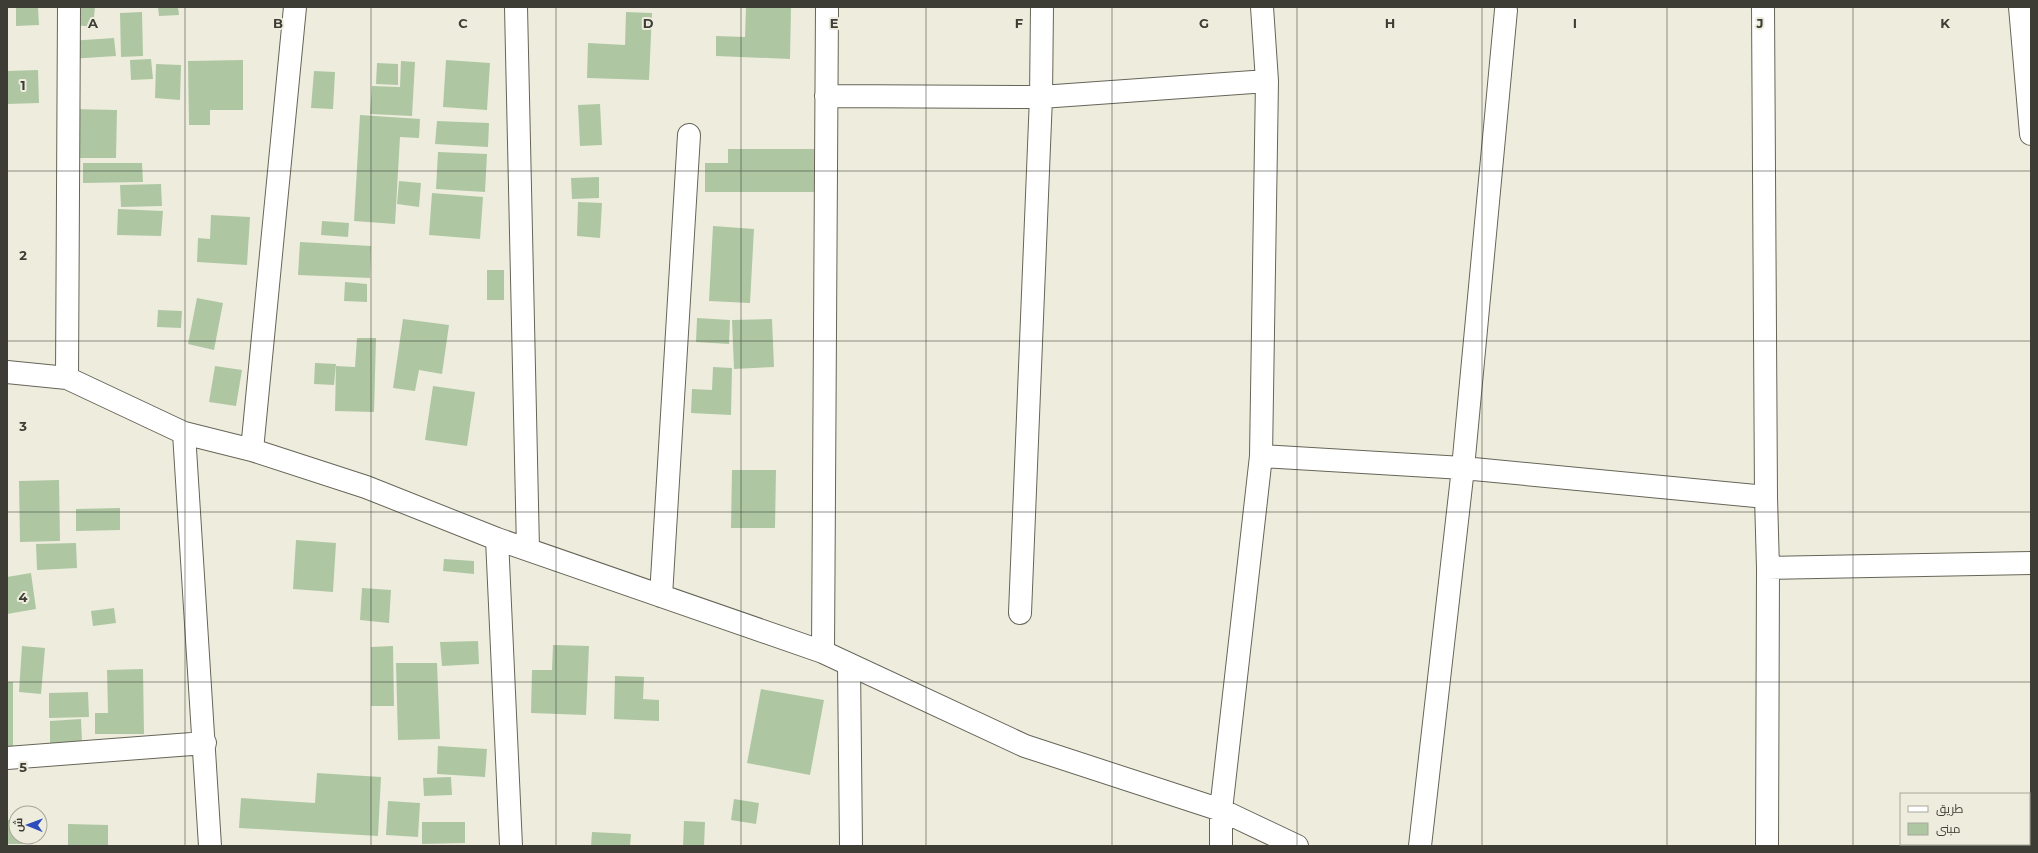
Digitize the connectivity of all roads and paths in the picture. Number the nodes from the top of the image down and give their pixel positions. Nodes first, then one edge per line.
1 (69, 7) edge
2 (295, 7) edge
3 (516, 7) edge
4 (827, 7) edge
5 (1042, 7) edge
6 (1262, 7) edge
7 (1763, 7) edge
8 (2020, 7) edge
9 (1506, 10) dead end
10 (1267, 81) junction
11 (826, 96) junction
12 (1041, 97) junction
13 (2031, 134) edge
14 (689, 135) dead end
15 (7, 372) edge
16 (67, 378) junction
17 (184, 433) junction
18 (252, 450) junction
19 (1260, 456) junction
20 (1463, 468) junction
21 (1766, 497) junction
22 (497, 539) junction
23 (528, 549) junction
24 (2031, 563) edge
25 (1768, 568) junction
26 (661, 596) junction
27 (1020, 613) dead end
28 (823, 652) junction
29 (849, 665) junction
30 (205, 743) junction
31 (7, 758) edge
32 (1221, 810) junction
33 (210, 846) edge
34 (511, 846) edge
35 (851, 846) edge
36 (1221, 846) edge
37 (1297, 846) edge
38 (1420, 846) edge
39 (1767, 846) edge

1 - 16 street
2 - 18 street
3 - 23 street
4 - 11 street
5 - 12 street
6 - 10 street
7 - 21 street
8 - 13 street
9 - 20 street
10 - 12 street
10 - 19 street
11 - 12 street
11 - 28 street
12 - 27 street
14 - 26 street
15 - 16 street
16 - 17 street
17 - 18 street
17 - 30 street
18 - 22 street
19 - 20 street
19 - 32 street
20 - 21 street
20 - 38 street
21 - 25 street
22 - 23 street
22 - 34 street
23 - 26 street
24 - 25 street
25 - 39 street
26 - 28 street
28 - 29 street
29 - 32 street
29 - 35 street
30 - 31 street
30 - 33 street
32 - 36 street
32 - 37 street

